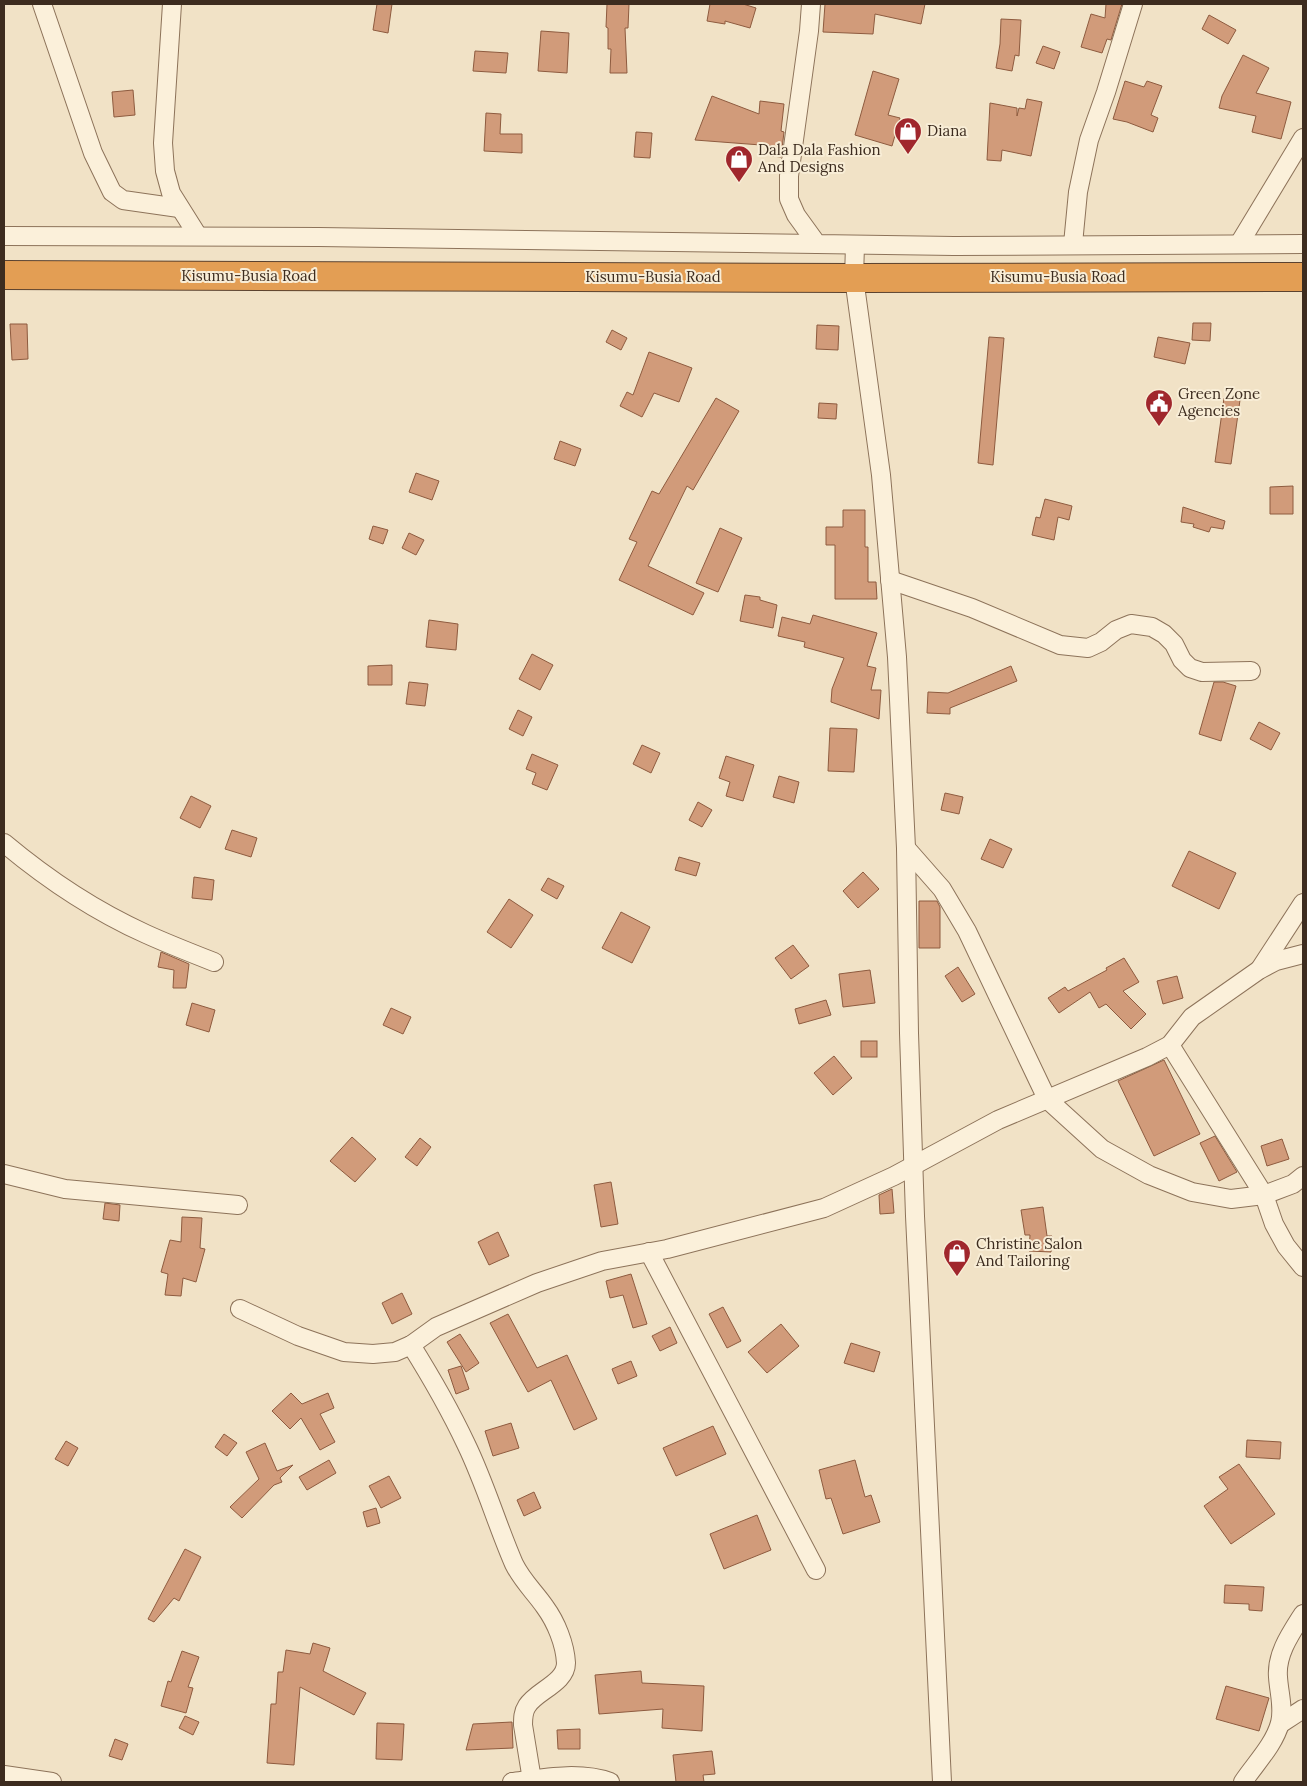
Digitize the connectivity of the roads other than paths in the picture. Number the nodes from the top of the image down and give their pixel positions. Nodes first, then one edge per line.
1 (42, 4) edge
2 (172, 4) edge
3 (811, 4) edge
4 (1133, 4) edge
5 (1303, 138) edge
6 (179, 208) junction
7 (4, 236) edge
8 (198, 236) junction
9 (817, 244) junction
10 (1073, 244) junction
11 (1240, 244) junction
12 (1303, 244) edge
13 (855, 245) junction
14 (4, 275) edge
15 (1303, 277) edge
16 (854, 278) junction
17 (890, 580) junction
18 (1251, 671) dead end
19 (4, 843) edge
20 (906, 848) junction
21 (1303, 903) edge
22 (1303, 954) edge
23 (214, 962) dead end
24 (1259, 970) junction
25 (1170, 1044) junction
26 (1047, 1099) junction
27 (914, 1164) junction
28 (4, 1174) edge
29 (1303, 1176) edge
30 (1264, 1195) junction
31 (238, 1205) dead end
32 (649, 1252) junction
33 (1303, 1267) edge
34 (240, 1309) dead end
35 (411, 1345) junction
36 (816, 1570) dead end
37 (1303, 1614) edge
38 (1303, 1709) edge
39 (1280, 1724) junction
40 (4, 1774) edge
41 (532, 1780) junction
42 (52, 1782) edge
43 (512, 1782) edge
44 (610, 1782) edge
45 (942, 1782) edge
46 (1243, 1782) edge

1 - 6 street
2 - 6 street
3 - 9 street
4 - 10 street
5 - 11 street
6 - 8 street
7 - 8 street
8 - 9 street
9 - 13 street
10 - 11 street
10 - 13 street
11 - 12 street
13 - 16 street
14 - 16 highway, Kisumu-Busia Road
15 - 16 highway, Kisumu-Busia Road
16 - 17 street
17 - 18 street
17 - 20 street
19 - 23 street
20 - 26 street
20 - 27 street
21 - 24 street
22 - 24 street
24 - 25 street
25 - 26 street
25 - 30 street
26 - 27 street
26 - 30 street
27 - 32 street
27 - 45 street
28 - 31 street
29 - 30 street
30 - 33 street
32 - 35 street
32 - 36 street
34 - 35 street
35 - 41 street
37 - 39 street
38 - 39 street
39 - 46 street
40 - 42 street
41 - 43 street
41 - 44 street

